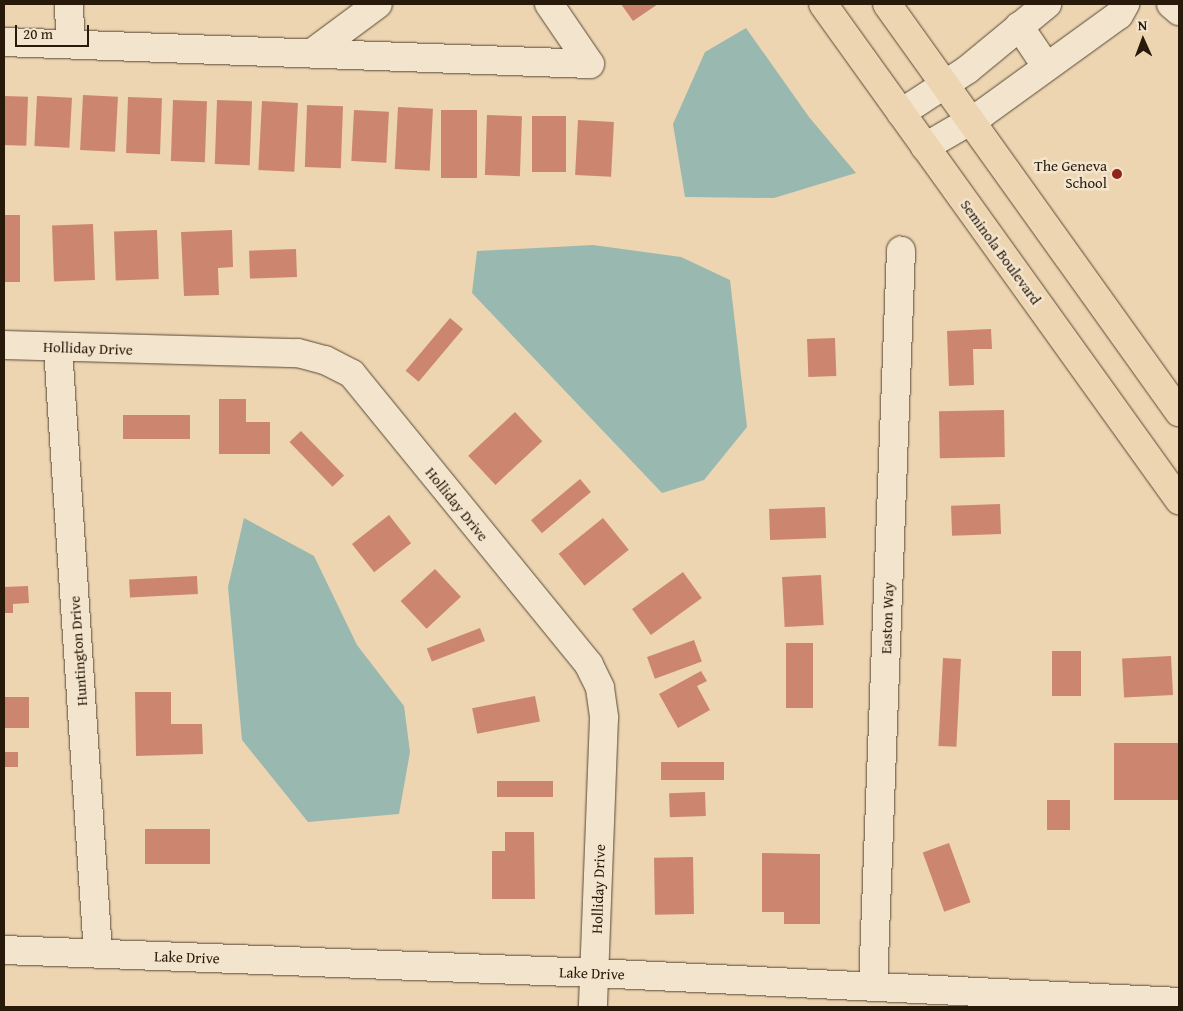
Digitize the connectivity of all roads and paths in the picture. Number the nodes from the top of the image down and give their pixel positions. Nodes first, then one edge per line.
1 (69, 4) edge
2 (378, 4) edge
3 (549, 4) edge
4 (823, 4) edge
5 (887, 4) edge
6 (1046, 4) edge
7 (1125, 4) edge
8 (1171, 4) edge
9 (1179, 11) edge
10 (1020, 26) junction
11 (70, 41) junction
12 (4, 42) edge
13 (312, 53) junction
14 (1046, 66) junction
15 (944, 87) junction
16 (901, 113) junction
17 (970, 122) junction
18 (925, 147) junction
19 (901, 251) dead end
20 (4, 345) edge
21 (58, 348) junction
22 (1179, 412) edge
23 (1179, 500) edge
24 (4, 950) edge
25 (98, 954) junction
26 (595, 973) junction
27 (873, 986) junction
28 (1179, 1002) edge
29 (593, 1007) edge

1 - 11 street
2 - 13 street
3 - 13 street
4 - 16 main road, Seminola Boulevard
5 - 15 main road
6 - 10 street
7 - 14 street
8 - 9 street
10 - 14 street
10 - 15 street
11 - 12 street
11 - 13 street
14 - 17 street
15 - 16 street
15 - 17 main road
16 - 18 main road, Seminola Boulevard
17 - 18 street
17 - 22 main road
18 - 23 main road, Seminola Boulevard
19 - 27 street, Easton Way
20 - 21 street, Holliday Drive
21 - 25 street, Huntington Drive
21 - 26 street, Holliday Drive
24 - 25 street, Lake Drive
25 - 26 street, Lake Drive
26 - 27 street, Lake Drive
26 - 29 street, Holliday Drive
27 - 28 street, Lake Drive

